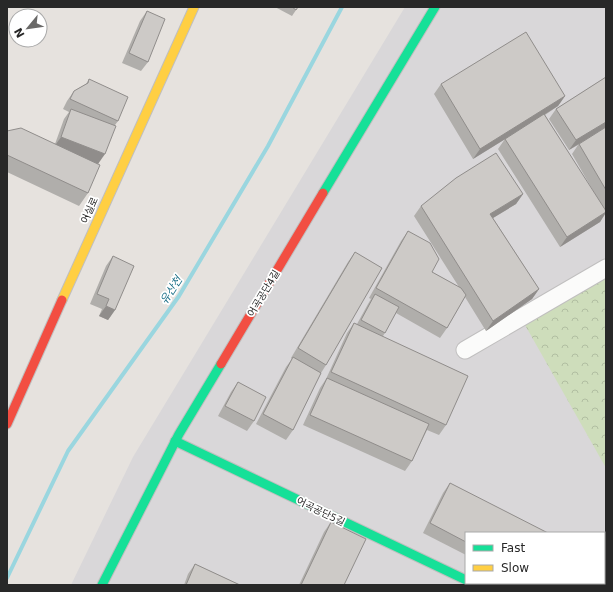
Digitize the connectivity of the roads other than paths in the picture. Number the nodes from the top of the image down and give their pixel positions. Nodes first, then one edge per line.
1 (194, 7) edge
2 (435, 7) edge
3 (606, 268) edge
4 (465, 350) dead end
5 (7, 424) edge
6 (175, 441) junction
7 (465, 580) edge
8 (102, 585) edge

1 - 5 street, 어실로
2 - 6 street, 어곡공단4길
3 - 4 street
6 - 7 street, 어곡공단5길
6 - 8 street, 어곡공단4길

